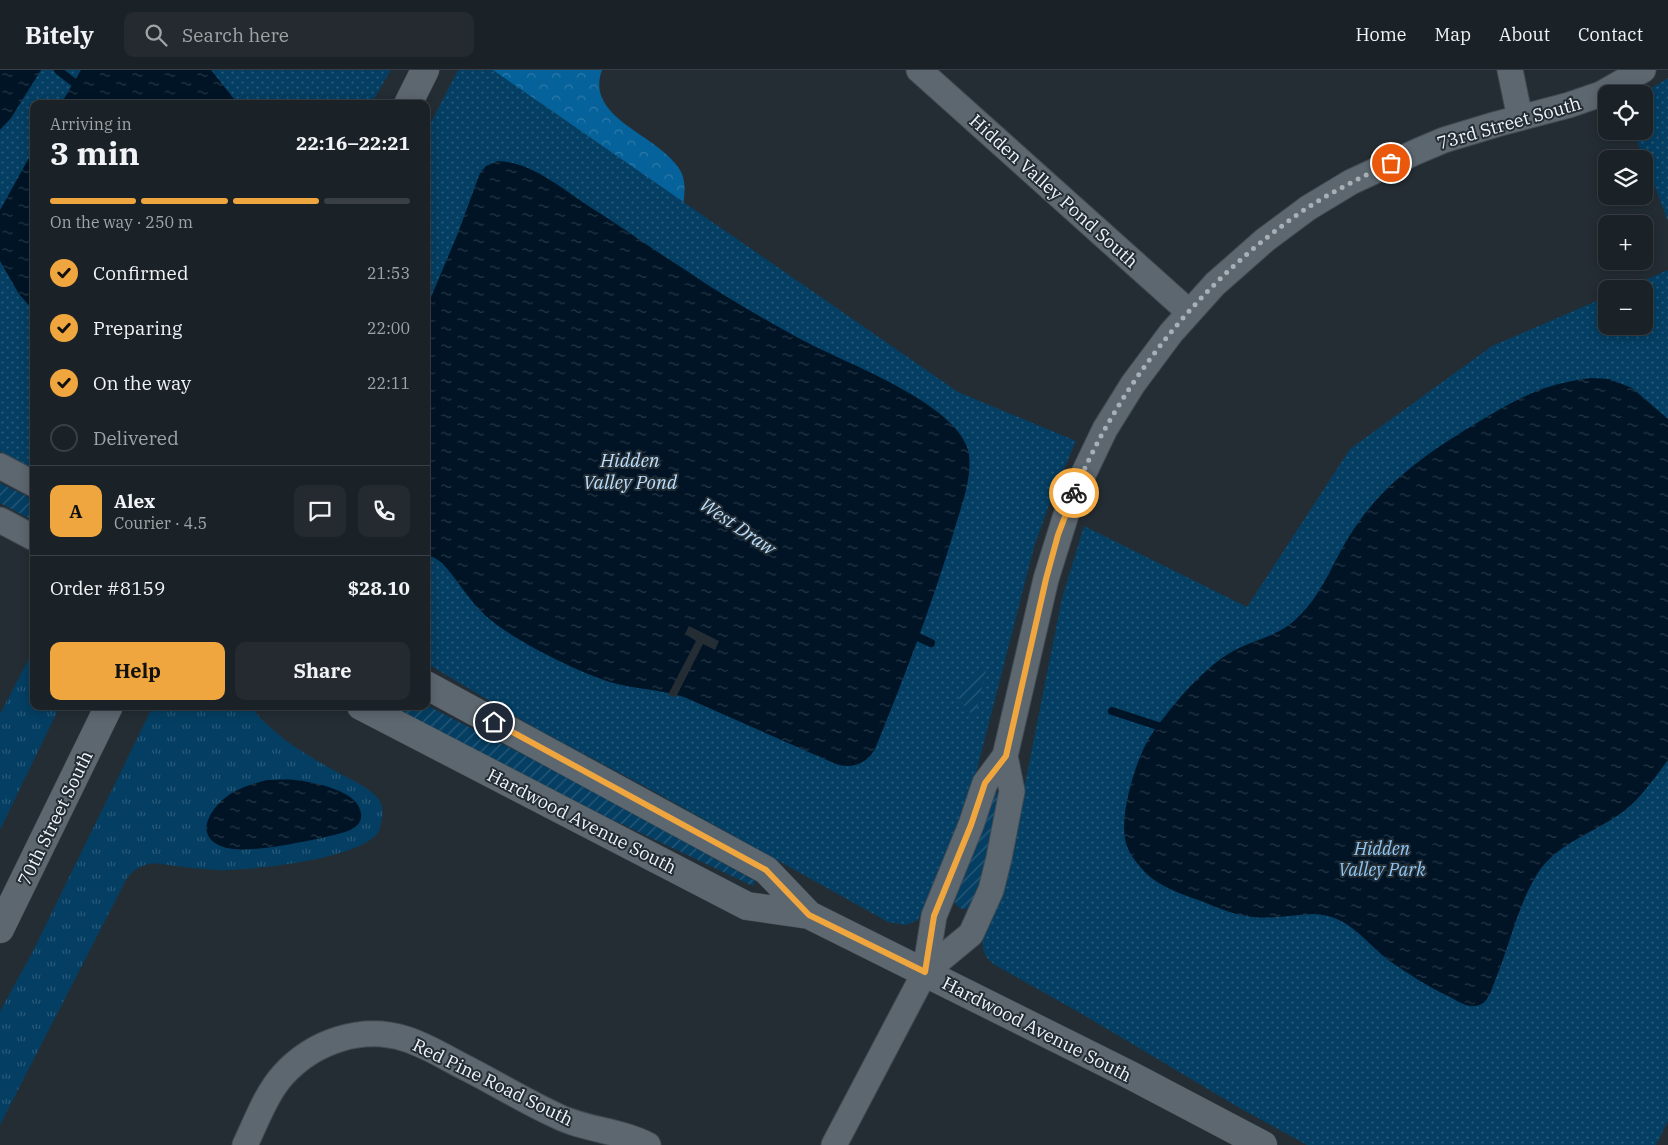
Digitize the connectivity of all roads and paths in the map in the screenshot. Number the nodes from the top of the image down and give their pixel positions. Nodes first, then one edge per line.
1 (425, 70) edge
2 (919, 70) edge
3 (1510, 70) edge
4 (1643, 70) edge
5 (410, 100) edge
6 (1520, 118) junction
7 (1189, 312) junction
8 (0, 466) edge
9 (30, 482) edge
10 (0, 520) edge
11 (30, 536) edge
12 (430, 687) edge
13 (107, 710) edge
14 (369, 710) edge
15 (1006, 756) junction
16 (809, 915) junction
17 (0, 929) edge
18 (925, 972) junction
19 (245, 1145) edge
20 (648, 1145) edge
21 (834, 1145) edge
22 (1263, 1145) edge

1 - 5 street
2 - 7 street, Hidden Valley Pond South
3 - 6 street
4 - 6 street, 73rd Street South
6 - 7 street, 73rd Street South
7 - 15 street, 73rd Street South
8 - 9 street
10 - 11 street
12 - 16 street, Hardwood Avenue South
13 - 17 street, 70th Street South
14 - 16 street, Hardwood Avenue South
15 - 18 street, 73rd Street South
15 - 18 street, 73rd Street South
16 - 18 street, Hardwood Avenue South
18 - 21 street
18 - 22 street, Hardwood Avenue South
19 - 20 street, Red Pine Road South

